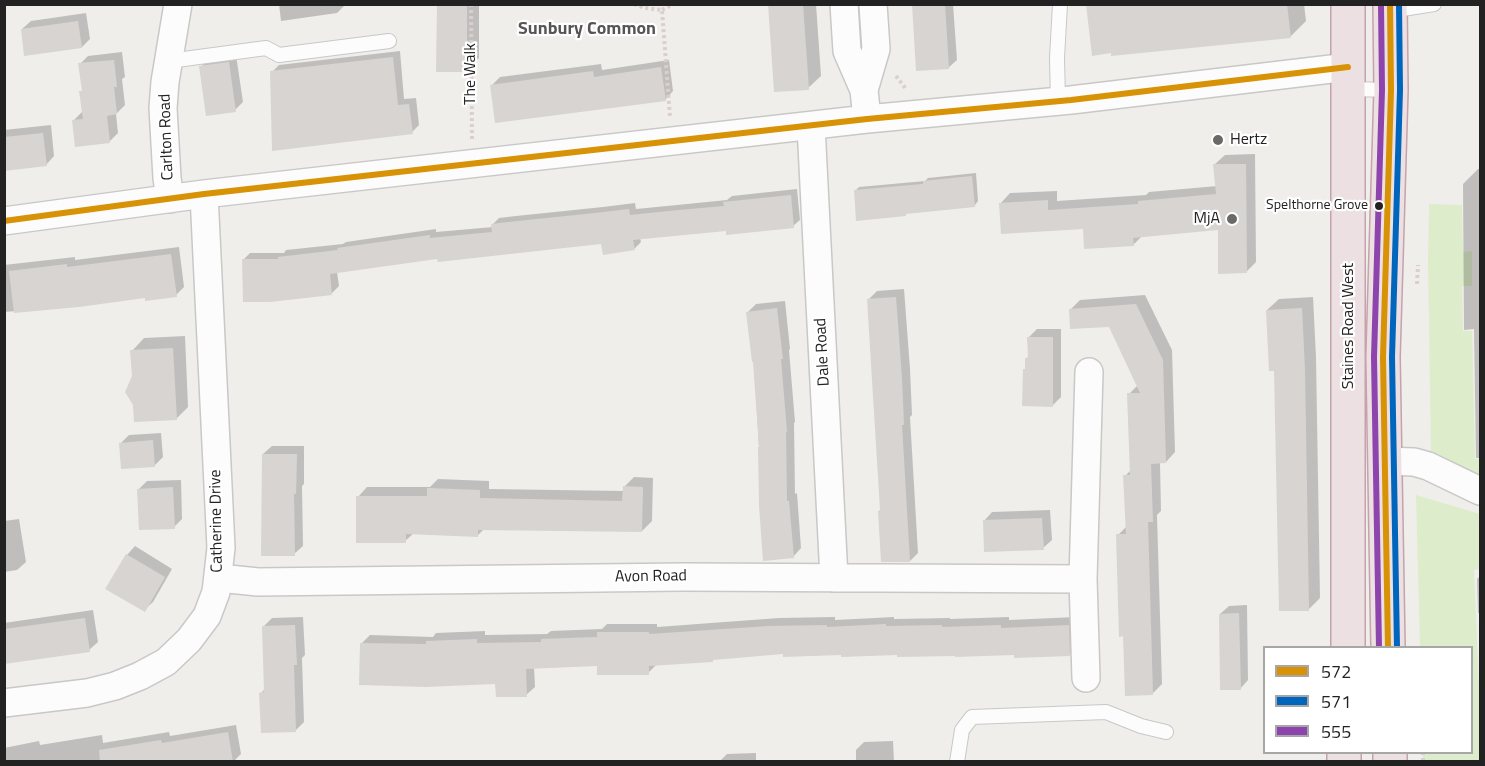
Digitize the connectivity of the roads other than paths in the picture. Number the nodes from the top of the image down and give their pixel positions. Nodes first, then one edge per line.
1 (178, 4) edge
2 (844, 4) edge
3 (873, 4) edge
4 (1060, 4) edge
5 (1348, 4) edge
6 (1434, 4) edge
7 (1390, 8) edge
8 (389, 41) dead end
9 (169, 61) junction
10 (1348, 78) junction
11 (864, 90) junction
12 (1391, 90) junction
13 (1058, 101) junction
14 (867, 119) junction
15 (811, 126) junction
16 (204, 194) junction
17 (170, 199) junction
18 (4, 221) edge
19 (1089, 372) dead end
20 (1384, 461) junction
21 (1480, 491) edge
22 (219, 578) junction
23 (834, 578) junction
24 (1083, 579) junction
25 (1348, 646) edge
26 (1388, 646) edge
27 (1086, 678) dead end
28 (4, 703) edge
29 (1166, 732) dead end
30 (957, 762) edge

1 - 9 street, Carlton Road
2 - 11 street
3 - 11 street
4 - 13 lane
5 - 10 highway, Staines Road West
6 - 7 lane
7 - 12 highway
8 - 9 lane
9 - 17 street, Carlton Road
10 - 12 lane
10 - 13 street
10 - 25 highway, Staines Road West
11 - 14 street
12 - 20 highway
13 - 14 street
14 - 15 street
15 - 16 street
15 - 23 street, Dale Road
16 - 17 street
16 - 22 street, Catherine Drive
17 - 18 street
19 - 24 street
20 - 21 street
20 - 26 highway
22 - 23 street, Avon Road
22 - 28 street, Catherine Drive
23 - 24 street, Avon Road
24 - 27 street
29 - 30 lane

